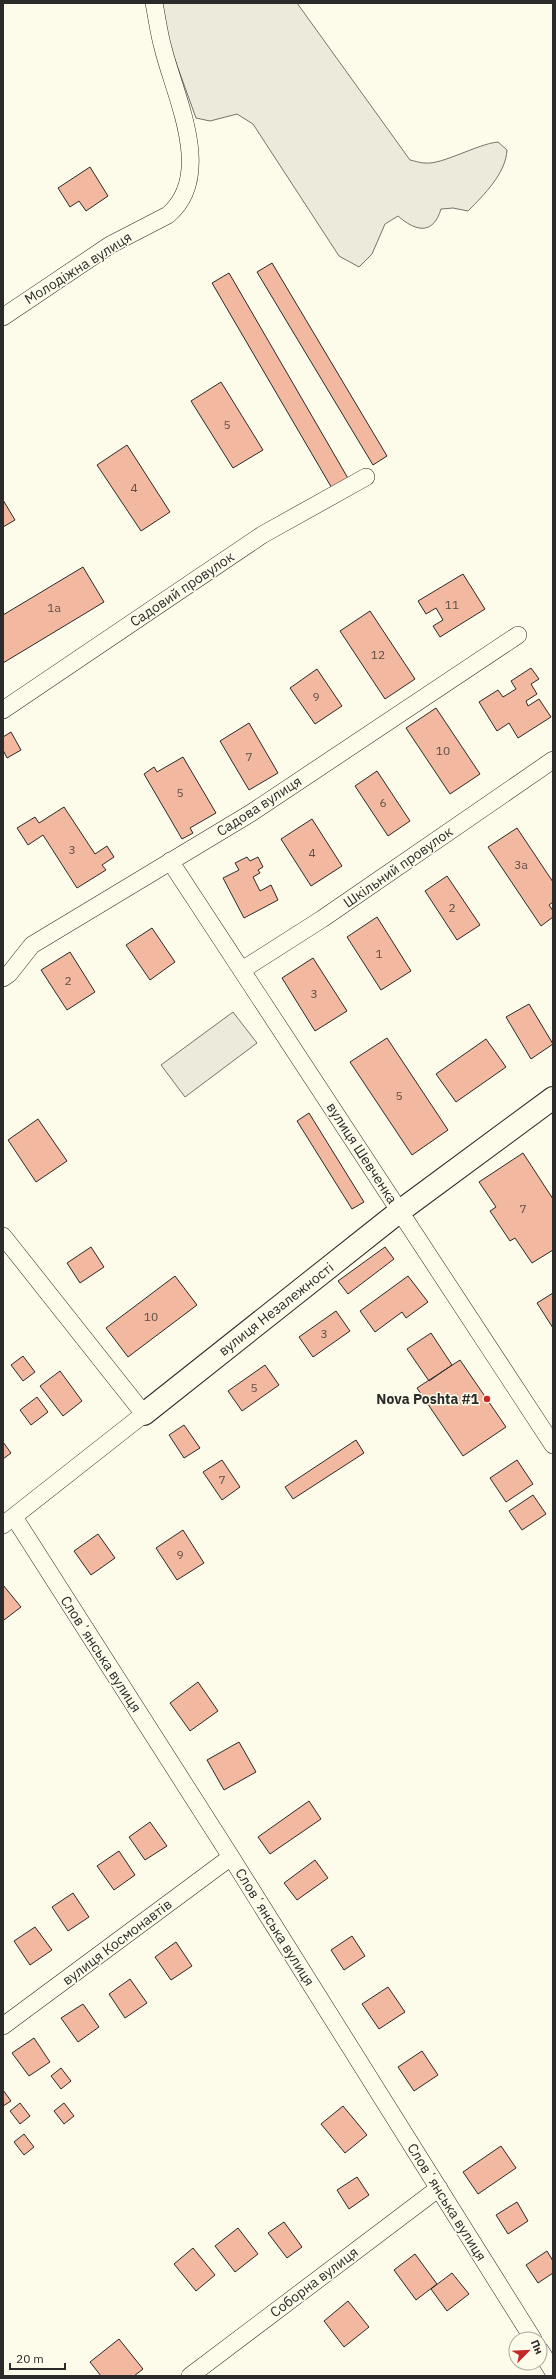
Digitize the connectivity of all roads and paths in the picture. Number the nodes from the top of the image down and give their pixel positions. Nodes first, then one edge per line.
1 (154, 3) edge
2 (3, 316) edge
3 (366, 477) dead end
4 (518, 635) dead end
5 (3, 710) edge
6 (553, 760) edge
7 (170, 861) junction
8 (242, 970) junction
9 (3, 978) edge
10 (553, 1098) edge
11 (400, 1211) junction
12 (3, 1236) edge
13 (144, 1414) junction
14 (553, 1445) edge
15 (8, 1521) edge
16 (231, 1857) junction
17 (3, 2026) edge
18 (439, 2188) junction
19 (528, 2331) edge
20 (190, 2376) edge

1 - 2 street, Молодіжна вулиця
3 - 5 street, Садовий провулок
4 - 7 street, Садова вулиця
6 - 8 street, Шкільний провулок
7 - 8 street, вулиця Шевченка
7 - 9 street, Садова вулиця
8 - 11 street, вулиця Шевченка
10 - 11 street, вулиця Незалежності
11 - 13 street, вулиця Незалежності
11 - 14 street, вулиця Шевченка
12 - 13 street
13 - 15 street, вулиця Незалежності
15 - 16 street, Словʼянська вулиця
16 - 17 street, вулиця Космонавтів
16 - 18 street, Словʼянська вулиця
18 - 19 street, Словʼянська вулиця
18 - 20 street, Соборна вулиця

